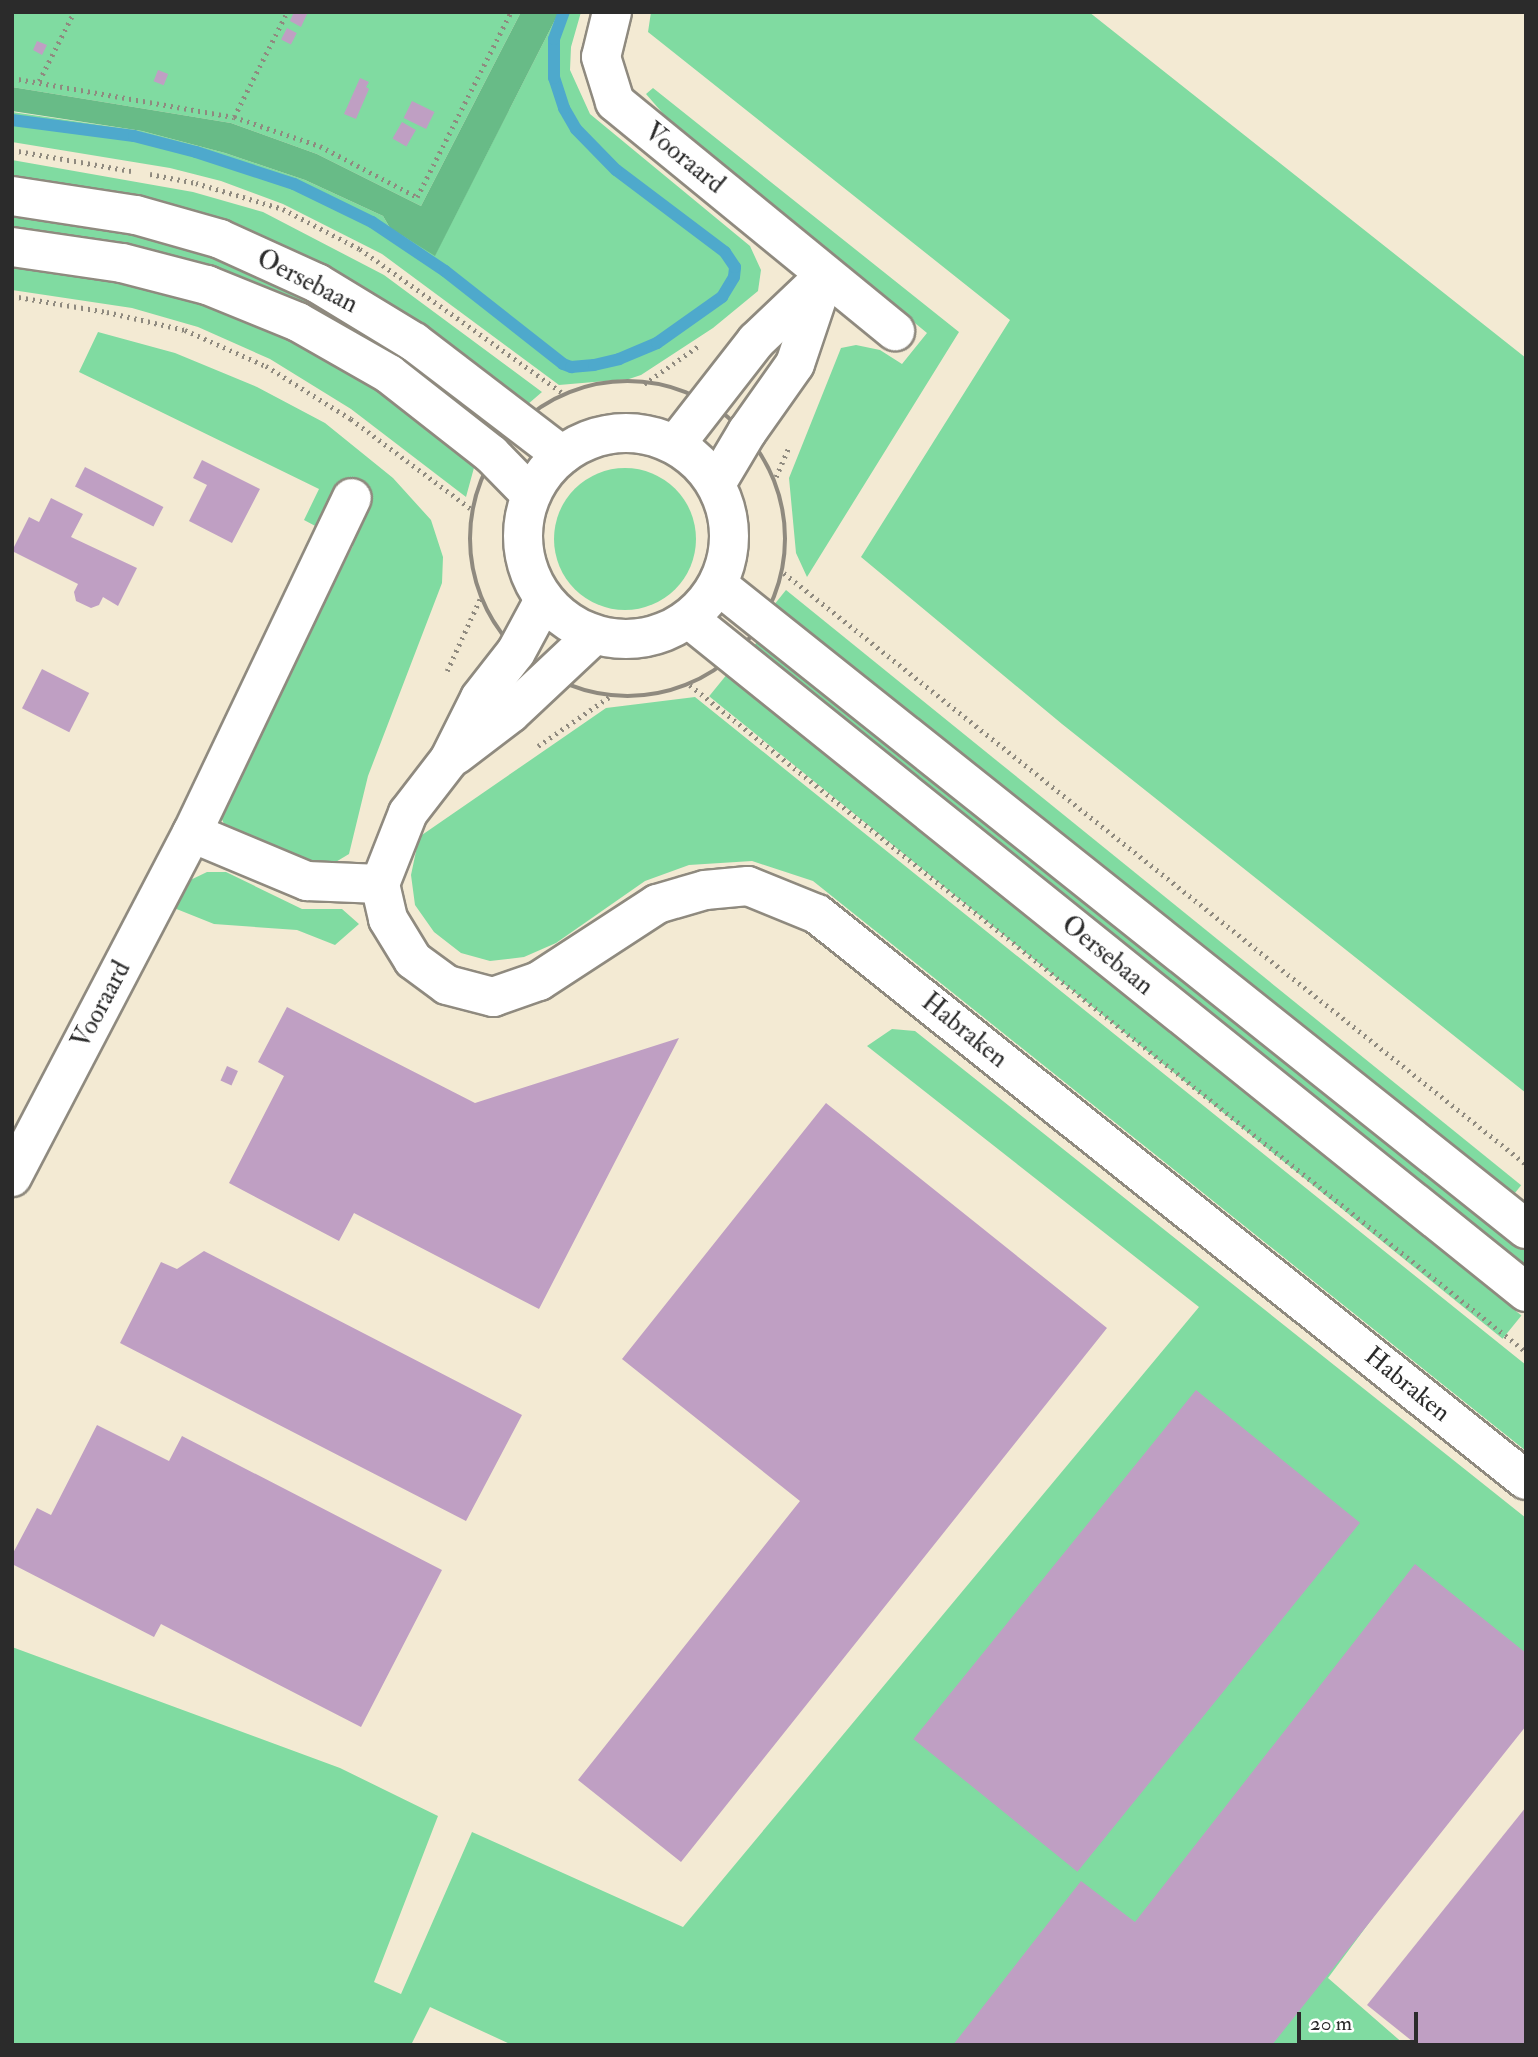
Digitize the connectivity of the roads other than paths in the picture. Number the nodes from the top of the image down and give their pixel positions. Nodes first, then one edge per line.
1 (612, 12) edge
2 (12, 196) edge
3 (12, 247) edge
4 (825, 275) junction
5 (895, 331) dead end
6 (675, 445) junction
7 (562, 455) junction
8 (716, 484) junction
9 (531, 495) junction
10 (352, 498) dead end
11 (719, 584) junction
12 (544, 600) junction
13 (689, 619) junction
14 (594, 635) junction
15 (449, 760) junction
16 (192, 833) junction
17 (380, 884) junction
18 (12, 1177) edge
19 (1526, 1229) edge
20 (1526, 1292) edge
21 (1526, 1480) edge

1 - 4 main road, Vooraard
2 - 7 main road, Oersebaan
3 - 9 main road, Oersebaan
4 - 5 main road
4 - 6 main road
4 - 8 main road
6 - 7 main road
6 - 8 main road
7 - 9 main road
8 - 11 main road
9 - 12 main road
10 - 16 main road, Vooraard
11 - 13 main road
11 - 19 main road, Oersebaan
12 - 14 main road
12 - 15 main road
13 - 14 main road
13 - 20 main road, Oersebaan
14 - 15 main road
15 - 17 main road
16 - 17 main road
16 - 18 main road, Vooraard
17 - 21 main road, Habraken

